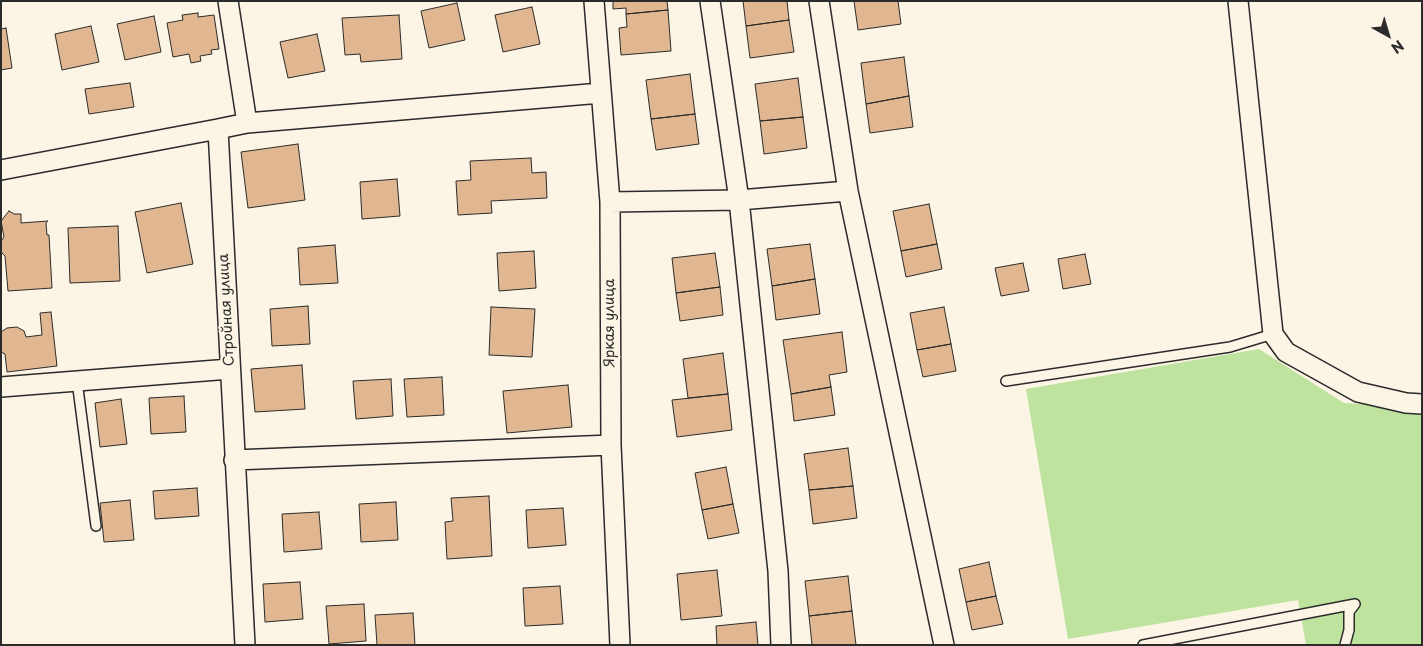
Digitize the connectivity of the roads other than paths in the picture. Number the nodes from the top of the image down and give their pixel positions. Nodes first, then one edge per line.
1 (228, 1) edge
2 (594, 1) edge
3 (710, 1) edge
4 (819, 1) edge
5 (1238, 1) edge
6 (601, 93) junction
7 (248, 123) junction
8 (218, 128) junction
9 (1, 170) edge
10 (848, 191) junction
11 (740, 200) junction
12 (610, 202) junction
13 (1273, 334) junction
14 (230, 369) junction
15 (77, 381) junction
16 (1006, 381) dead end
17 (1, 387) edge
18 (1422, 404) edge
19 (611, 445) junction
20 (234, 460) junction
21 (96, 526) dead end
22 (245, 645) edge
23 (620, 645) edge
24 (781, 645) edge
25 (944, 645) edge
26 (1143, 645) edge
27 (1345, 645) edge

1 - 7 street
2 - 6 street, Яркая улица
3 - 11 street
4 - 10 street
5 - 13 street
6 - 7 street
6 - 12 street, Яркая улица
7 - 8 street
8 - 9 street
8 - 14 street, Стройная улица
10 - 11 street
10 - 25 street
11 - 12 street
11 - 24 street
12 - 19 street, Яркая улица
13 - 16 lane
13 - 18 street
14 - 15 street
14 - 20 street, Стройная улица
15 - 17 street
15 - 21 lane
19 - 20 street
19 - 23 street, Яркая улица
20 - 22 street, Стройная улица
26 - 27 lane

